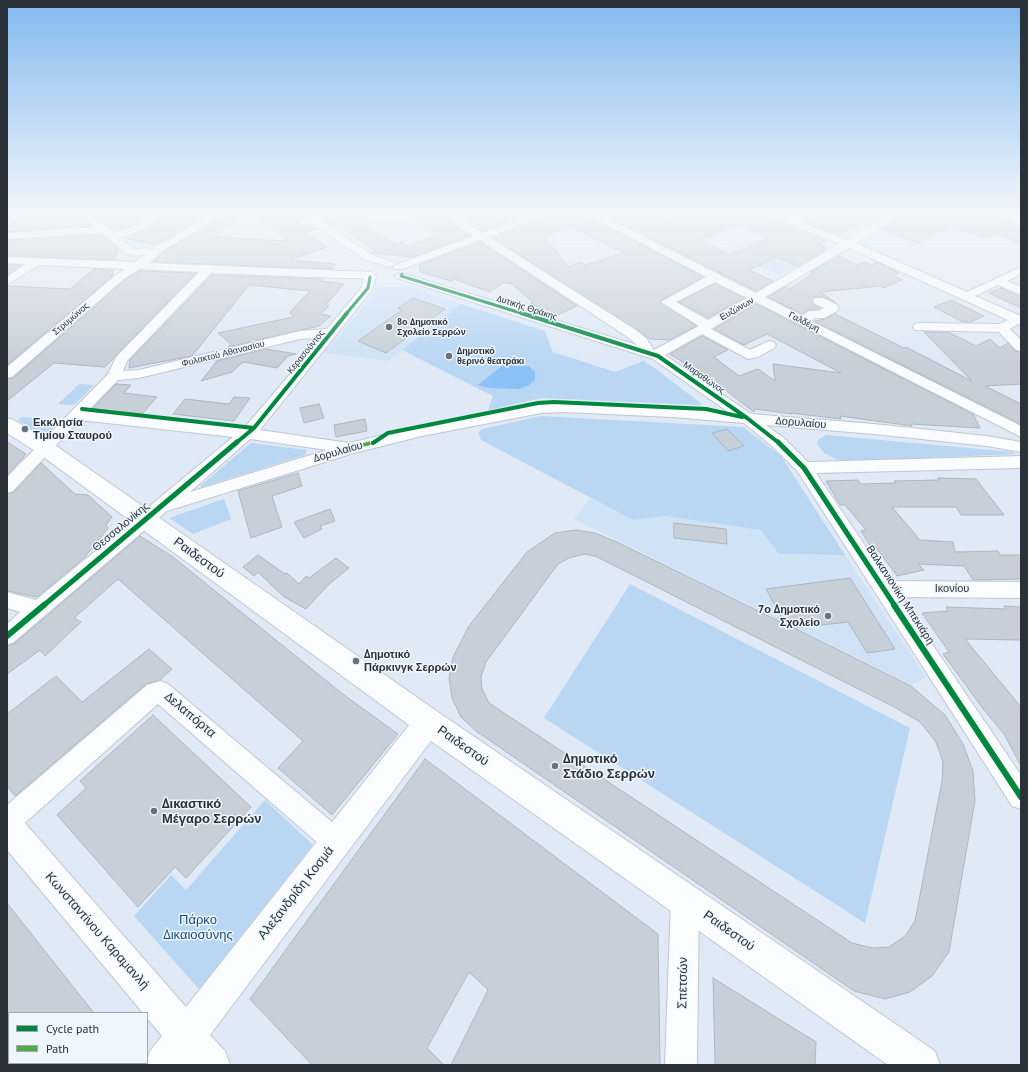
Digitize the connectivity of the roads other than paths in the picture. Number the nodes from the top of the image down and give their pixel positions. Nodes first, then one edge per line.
1 (36, 262) joint
2 (122, 262) edge
3 (143, 262) edge
4 (362, 262) edge
5 (381, 262) edge
6 (415, 262) edge
7 (521, 262) edge
8 (687, 262) edge
9 (817, 262) edge
10 (895, 262) edge
11 (899, 262) edge
12 (118, 265) junction
13 (138, 266) junction
14 (208, 269) junction
15 (396, 269) junction
16 (1021, 270) edge
17 (715, 276) junction
18 (375, 277) junction
19 (997, 281) junction
20 (7, 282) edge
21 (1021, 291) edge
22 (972, 293) junction
23 (757, 297) junction
24 (819, 301) dead end
25 (602, 314) junction
26 (1020, 319) edge
27 (802, 320) junction
28 (919, 327) dead end
29 (705, 328) junction
30 (1002, 328) junction
31 (331, 333) junction
32 (581, 333) junction
33 (769, 345) dead end
34 (1021, 347) edge
35 (652, 354) junction
36 (7, 374) edge
37 (114, 376) junction
38 (76, 415) junction
39 (747, 418) junction
40 (7, 424) edge
41 (1021, 432) edge
42 (248, 434) junction
43 (1021, 447) edge
44 (45, 448) junction
45 (351, 448) junction
46 (1021, 462) edge
47 (804, 468) junction
48 (7, 487) edge
49 (153, 513) junction
50 (884, 589) junction
51 (1021, 590) edge
52 (7, 600) edge
53 (37, 609) junction
54 (7, 636) edge
55 (428, 722) junction
56 (1021, 797) edge
57 (7, 822) edge
58 (7, 826) edge
59 (336, 842) junction
60 (685, 900) junction
61 (187, 1035) junction
62 (164, 1065) edge
63 (211, 1065) edge
64 (681, 1065) edge
65 (921, 1065) edge

1 - 12 street
1 - 20 street
2 - 12 street
3 - 13 street, Στρυμώνος
4 - 18 street
5 - 15 street, Δυτικής Θράκης
6 - 15 street
7 - 25 street, Μαραθώνος
8 - 17 street, Γαλδέμη
9 - 23 street, Ευζώνων
10 - 26 street
11 - 22 street
12 - 13 street
13 - 14 street
13 - 36 street, Στρυμώνος
14 - 18 street
14 - 37 street
15 - 18 street
15 - 18 street
15 - 32 street, Δυτικής Θράκης
16 - 19 street
17 - 23 street, Γαλδέμη
17 - 29 street
18 - 31 street, Κερασούντος
19 - 21 street
19 - 22 street
22 - 26 street
23 - 27 street, Γαλδέμη
23 - 29 street, Ευζώνων
24 - 27 street
25 - 32 street
25 - 35 street, Μαραθώνος
26 - 30 street
27 - 41 street, Γαλδέμη
28 - 30 street
29 - 33 street
29 - 35 street, Ευζώνων
30 - 34 street
31 - 37 street, Φυλακτού Αθανασίου
31 - 42 street, Κερασούντος
32 - 35 street, Δυτικής Θράκης
35 - 39 street, Μαραθώνος
37 - 38 street
38 - 42 street
38 - 44 street
39 - 43 street, Δορυλαίου
39 - 45 street, Δορυλαίου
39 - 47 street, Βαλκανιονίκη Μπεκιάρη
40 - 44 main road, Ραιδεστού
42 - 45 street
42 - 49 street, Θεσσαλονίκης
44 - 48 street
44 - 49 main road, Ραιδεστού
45 - 49 street, Δορυλαίου
46 - 47 street
47 - 50 street, Βαλκανιονίκη Μπεκιάρη
49 - 53 street, Θεσσαλονίκης
49 - 55 main road, Ραιδεστού
50 - 51 street, Ικονίου
50 - 56 street, Βαλκανιονίκη Μπεκιάρη
52 - 53 street
53 - 54 street, Θεσσαλονίκης
55 - 59 main road, Αλεξανδρίδη Κοσμά
55 - 60 main road, Ραιδεστού
57 - 59 street, Δελαπόρτα
58 - 61 main road, Κωνσταντίνου Καραμανλή
59 - 61 main road, Αλεξανδρίδη Κοσμά
60 - 64 street, Σπετσών
60 - 65 main road, Ραιδεστού
61 - 62 main road, Αλεξανδρίδη Κοσμά
61 - 63 main road, Κωνσταντίνου Καραμανλή

